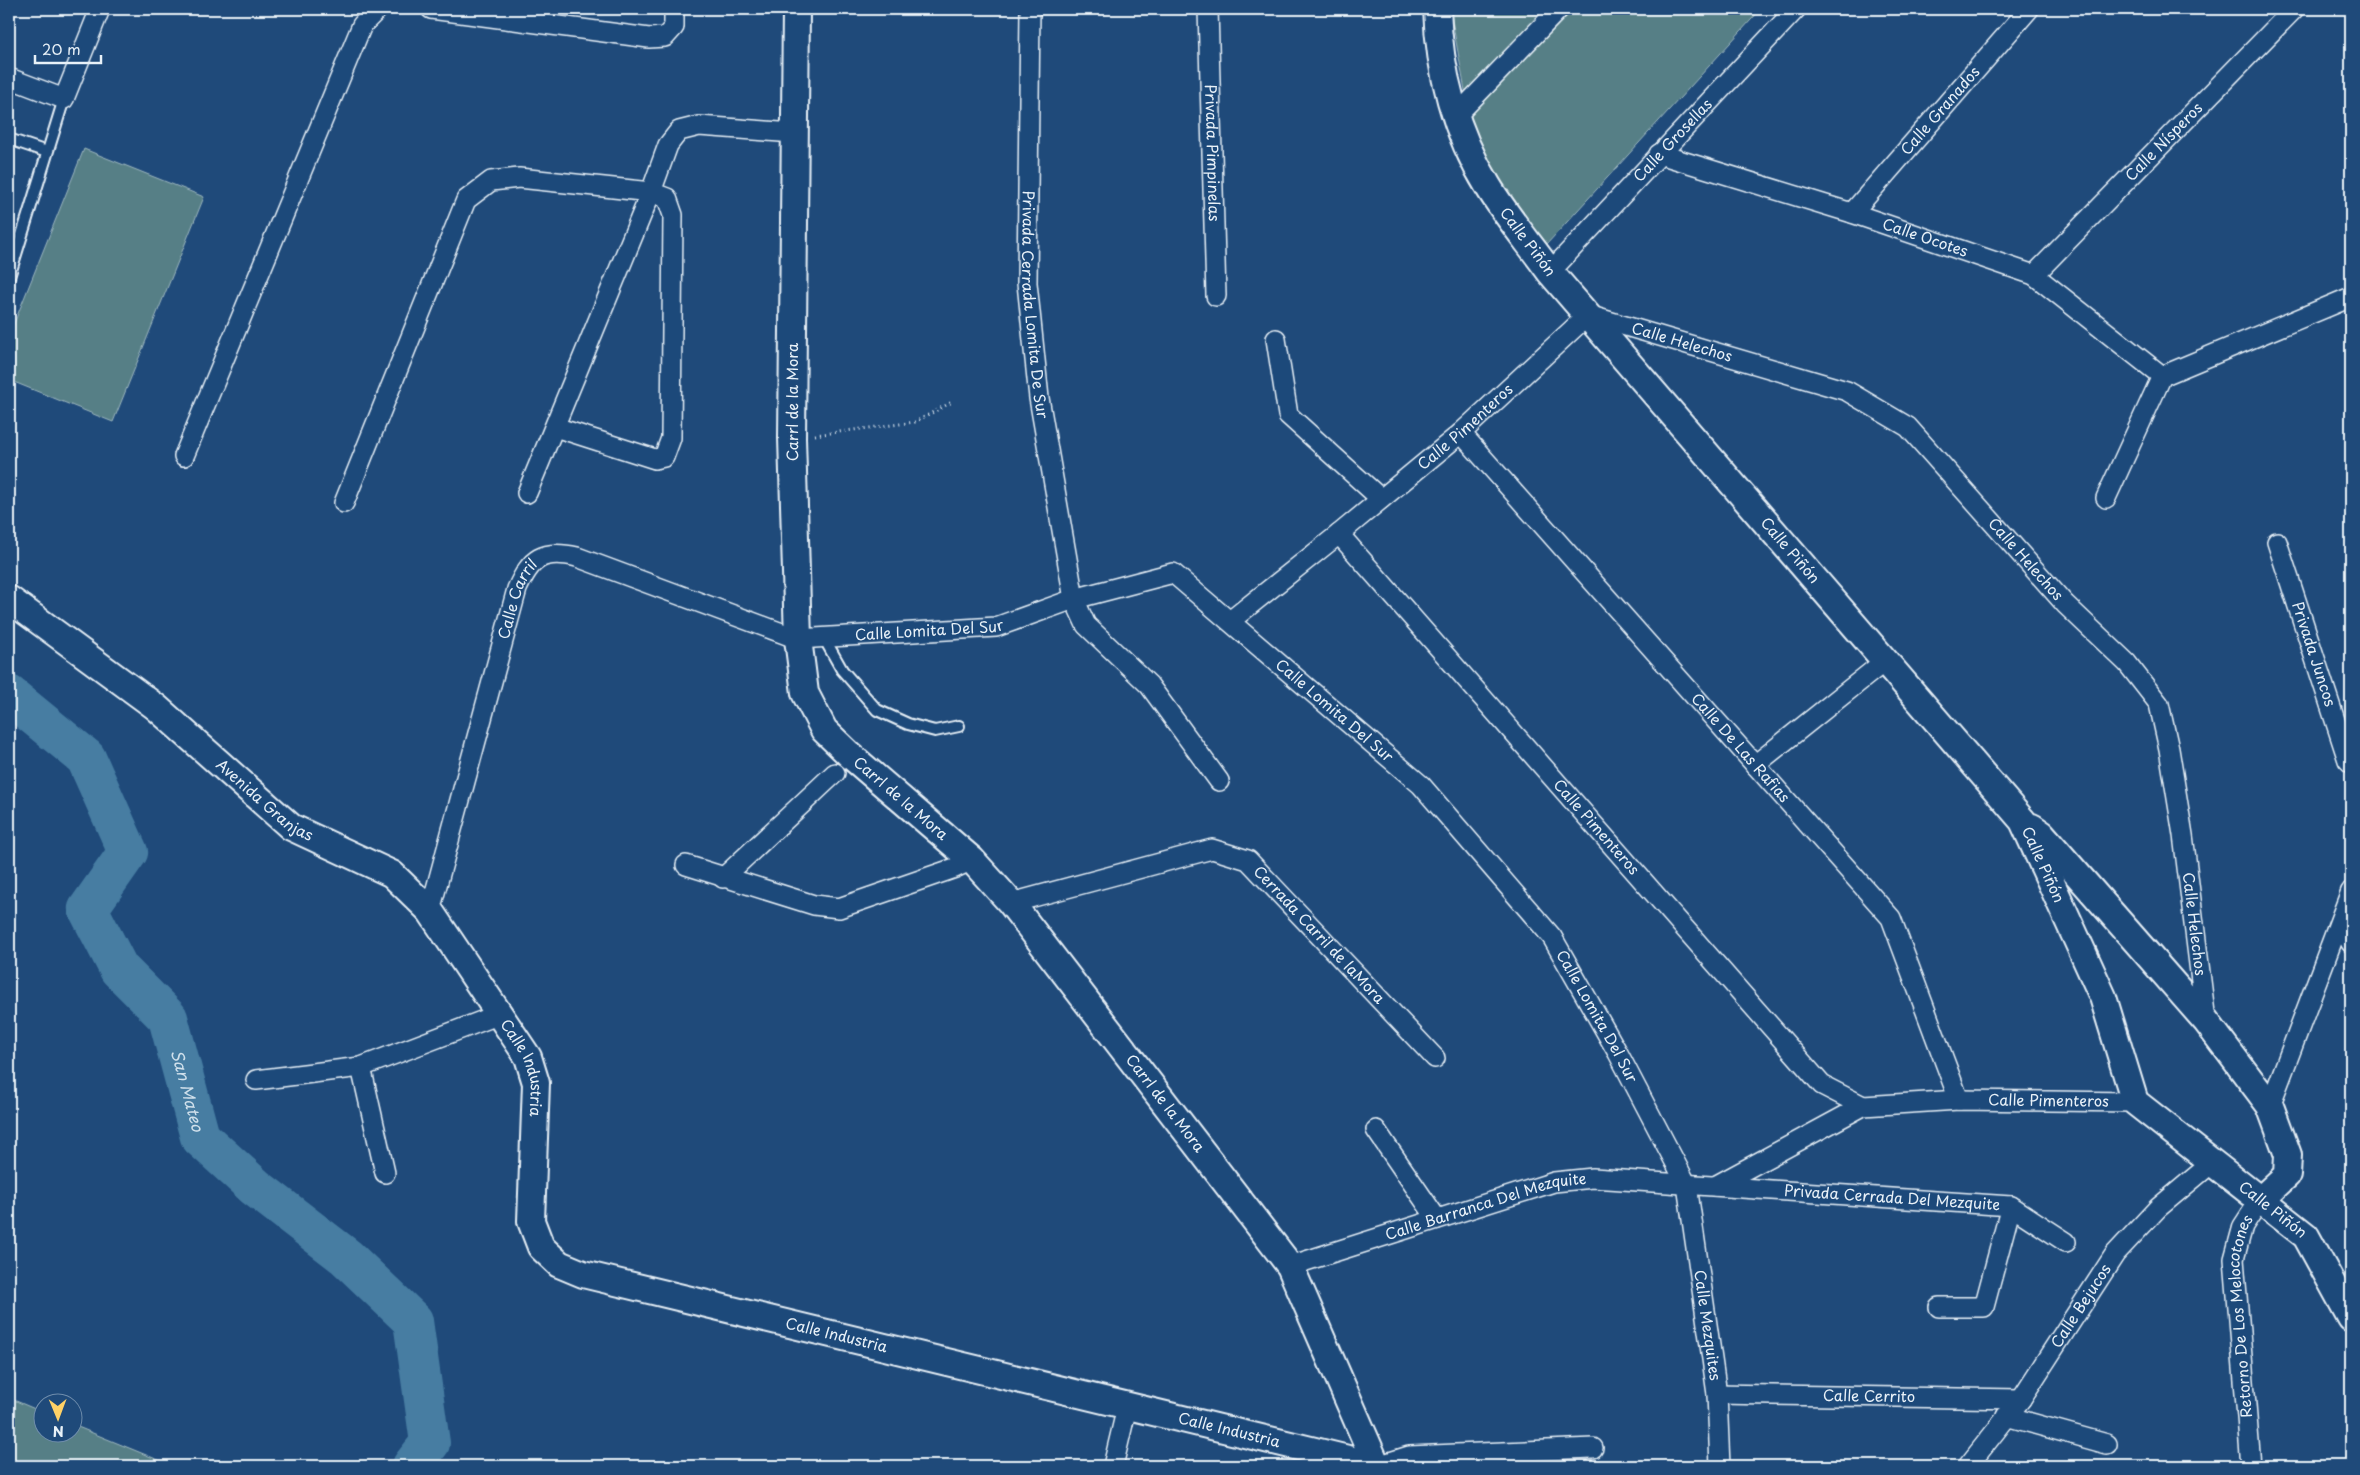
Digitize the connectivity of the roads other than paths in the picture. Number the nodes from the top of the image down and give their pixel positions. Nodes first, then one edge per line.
1 (100, 9) edge
2 (378, 9) edge
3 (431, 9) edge
4 (674, 9) edge
5 (796, 9) edge
6 (1030, 9) edge
7 (1208, 9) edge
8 (1437, 9) edge
9 (1558, 9) edge
10 (1796, 9) edge
11 (2029, 9) edge
12 (2294, 9) edge
13 (9, 78) edge
14 (64, 100) junction
15 (1454, 118) junction
16 (794, 133) junction
17 (9, 139) edge
18 (48, 152) junction
19 (1658, 154) junction
20 (650, 192) junction
21 (1852, 213) junction
22 (1550, 272) junction
23 (2034, 275) junction
24 (9, 277) edge
25 (1216, 296) dead end
26 (2351, 297) edge
27 (1588, 315) junction
28 (1276, 339) dead end
29 (2162, 376) junction
30 (555, 427) junction
31 (1461, 433) junction
32 (184, 456) dead end
33 (528, 493) dead end
34 (2106, 498) dead end
35 (1381, 499) junction
36 (344, 504) dead end
37 (1339, 534) junction
38 (2277, 542) dead end
39 (9, 599) edge
40 (1074, 599) junction
41 (1230, 621) junction
42 (824, 638) junction
43 (798, 639) junction
44 (1885, 661) junction
45 (959, 726) dead end
46 (2351, 763) edge
47 (1755, 764) junction
48 (835, 772) dead end
49 (1219, 780) dead end
50 (2023, 821) junction
51 (972, 860) junction
52 (686, 865) dead end
53 (723, 878) junction
54 (2351, 891) edge
55 (1011, 903) junction
56 (430, 911) junction
57 (2340, 923) junction
58 (2351, 943) edge
59 (500, 1014) junction
60 (2206, 1021) junction
61 (1435, 1058) dead end
62 (361, 1067) junction
63 (256, 1080) dead end
64 (1958, 1100) junction
65 (2135, 1102) junction
66 (1863, 1106) junction
67 (2270, 1106) junction
68 (1376, 1130) dead end
69 (2214, 1162) junction
70 (385, 1173) dead end
71 (1687, 1185) junction
72 (1715, 1186) junction
73 (2260, 1200) junction
74 (2011, 1206) junction
75 (1437, 1219) junction
76 (2066, 1242) dead end
77 (1290, 1266) junction
78 (1939, 1307) dead end
79 (2351, 1318) edge
80 (1717, 1394) junction
81 (2021, 1399) junction
82 (1127, 1407) junction
83 (2006, 1416) junction
84 (2106, 1444) dead end
85 (1593, 1448) dead end
86 (1492, 1459) edge
87 (1113, 1466) edge
88 (1377, 1466) edge
89 (1720, 1466) edge
90 (1968, 1466) edge
91 (2251, 1466) edge

1 - 14 street
2 - 32 street
3 - 4 street
5 - 16 street, Carrl de la Mora
6 - 40 street, Privada Cerrada Lomita De Sur
7 - 25 street, Privada Pimpinelas
8 - 15 street, Calle Piñón
9 - 15 street
10 - 19 street, Calle Grosellas
11 - 21 street, Calle Granados
12 - 23 street, Calle Nísperos
13 - 14 street
14 - 18 lane
15 - 22 street, Calle Piñón
16 - 20 street
16 - 43 street, Carrl de la Mora
17 - 18 lane
18 - 24 lane
19 - 21 street, Calle Ocotes
19 - 22 street, Calle Grosellas
20 - 30 street
20 - 30 street
20 - 36 street
21 - 23 street, Calle Ocotes
22 - 27 street, Calle Piñón
23 - 29 street, Calle Ocotes
26 - 29 street
27 - 31 street, Calle Pimenteros
27 - 44 street, Calle Piñón
27 - 60 street, Calle Helechos
28 - 35 street
29 - 34 street
30 - 33 street
31 - 35 street, Calle Pimenteros
31 - 47 street, Calle De Las Rafias
35 - 37 street, Calle Pimenteros
37 - 41 street, Calle Pimenteros
37 - 66 street, Calle Pimenteros
38 - 46 street, Privada Juncos
39 - 56 street, Avenida Granjas
40 - 41 street, Calle Lomita Del Sur
40 - 42 street, Calle Lomita Del Sur
40 - 49 street, Privada Cerrada Lomita De Sur
41 - 71 street, Calle Lomita Del Sur
42 - 43 street, Calle Lomita Del Sur
42 - 45 lane
43 - 51 street, Carrl de la Mora
43 - 56 street, Calle Carril
44 - 47 street
44 - 50 street, Calle Piñón
47 - 64 street, Calle De Las Rafias
48 - 53 street
50 - 60 street
50 - 65 street, Calle Piñón
51 - 53 street
51 - 55 street, Carrl de la Mora
52 - 53 street
54 - 57 street
55 - 61 street, Cerrada Carril de laMora
55 - 77 street, Carrl de la Mora
56 - 59 street, Avenida Granjas
57 - 58 street
57 - 67 street
59 - 62 street
59 - 82 street, Calle Industria
60 - 67 street
62 - 63 street
62 - 70 street
64 - 65 street, Calle Pimenteros
64 - 66 street, Calle Pimenteros
65 - 69 street
66 - 72 street, Calle Pimenteros
67 - 73 street
68 - 75 street
69 - 73 street, Calle Piñón
69 - 81 street, Calle Bejucos
71 - 72 street
71 - 75 street, Calle Barranca Del Mezquite
71 - 80 street, Calle Mezquites
72 - 74 street, Privada Cerrada Del Mezquite
73 - 79 street, Calle Piñón
73 - 91 street, Retorno De Los Melocotones
74 - 76 street
74 - 78 street, Privada Cerrada Del Mezquite
75 - 77 street, Calle Barranca Del Mezquite
77 - 88 street, Carrl de la Mora
80 - 81 street, Calle Cerrito
80 - 89 street, Calle Mezquites
81 - 83 street, Calle Bejucos
82 - 87 street
82 - 88 street, Calle Industria
83 - 84 street
83 - 90 street, Calle Bejucos
85 - 86 street
86 - 88 street

